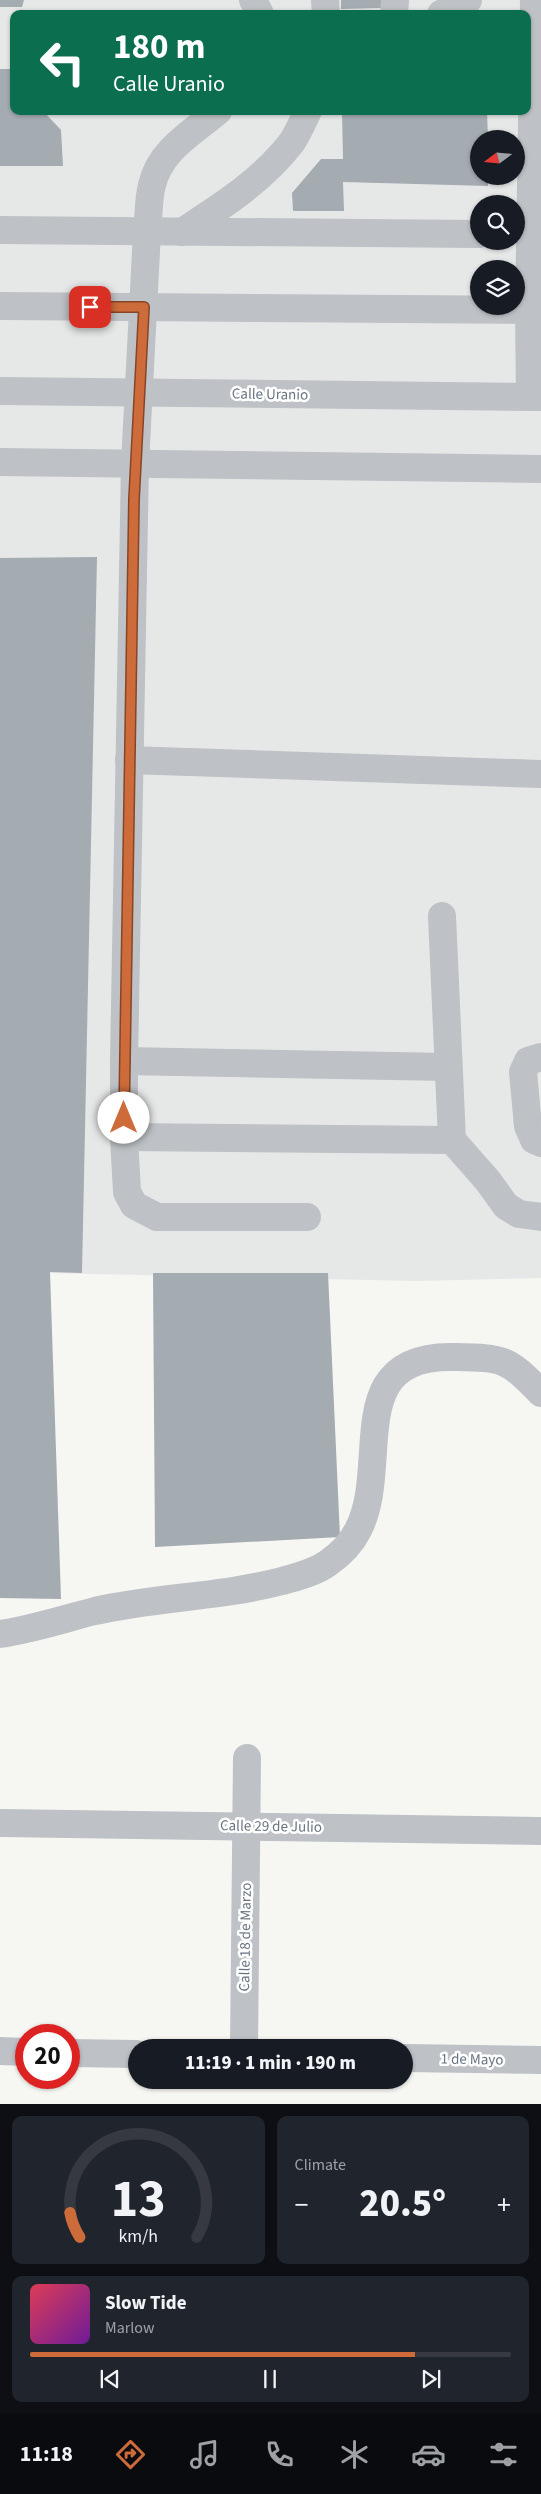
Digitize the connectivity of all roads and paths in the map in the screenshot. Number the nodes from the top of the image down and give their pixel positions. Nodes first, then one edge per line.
1 (468, 0) edge
2 (534, 0) edge
3 (449, 10) edge
4 (213, 115) edge
5 (306, 115) edge
6 (0, 230) edge
7 (148, 232) junction
8 (182, 232) junction
9 (470, 234) edge
10 (529, 234) edge
11 (0, 306) edge
12 (144, 307) junction
13 (535, 310) edge
14 (0, 391) edge
15 (140, 393) junction
16 (536, 397) edge
17 (0, 462) edge
18 (135, 464) junction
19 (541, 469) edge
20 (129, 760) junction
21 (541, 774) edge
22 (442, 916) dead end
23 (541, 1057) edge
24 (124, 1061) junction
25 (448, 1067) junction
26 (124, 1138) junction
27 (452, 1140) junction
28 (541, 1143) edge
29 (307, 1217) dead end
30 (541, 1218) edge
31 (541, 1393) edge
32 (0, 1634) edge
33 (247, 1758) dead end
34 (0, 1823) edge
35 (247, 1826) junction
36 (541, 1831) edge
37 (244, 2039) edge
38 (0, 2051) edge
39 (15, 2052) edge
40 (80, 2053) edge
41 (128, 2054) edge
42 (413, 2058) edge
43 (541, 2060) edge

1 - 3 street
2 - 10 street
4 - 7 street
5 - 8 street
6 - 7 street
7 - 8 street
7 - 12 street
8 - 9 street
10 - 13 street
11 - 12 street
12 - 13 street
12 - 15 street
13 - 16 street
14 - 15 street, Calle Uranio
15 - 16 street, Calle Uranio
15 - 18 street
17 - 18 street
18 - 19 street
18 - 20 street
20 - 21 street
20 - 24 street
22 - 25 street
23 - 28 street
24 - 25 street
24 - 26 street
25 - 27 street
26 - 27 street
26 - 29 street
27 - 30 street
31 - 32 street
33 - 35 street, Calle 18 de Marzo
34 - 35 street, Calle 29 de Julio
35 - 36 street, Calle 29 de Julio
35 - 37 street, Calle 18 de Marzo
38 - 39 street
40 - 41 street
42 - 43 street, 1 de Mayo

